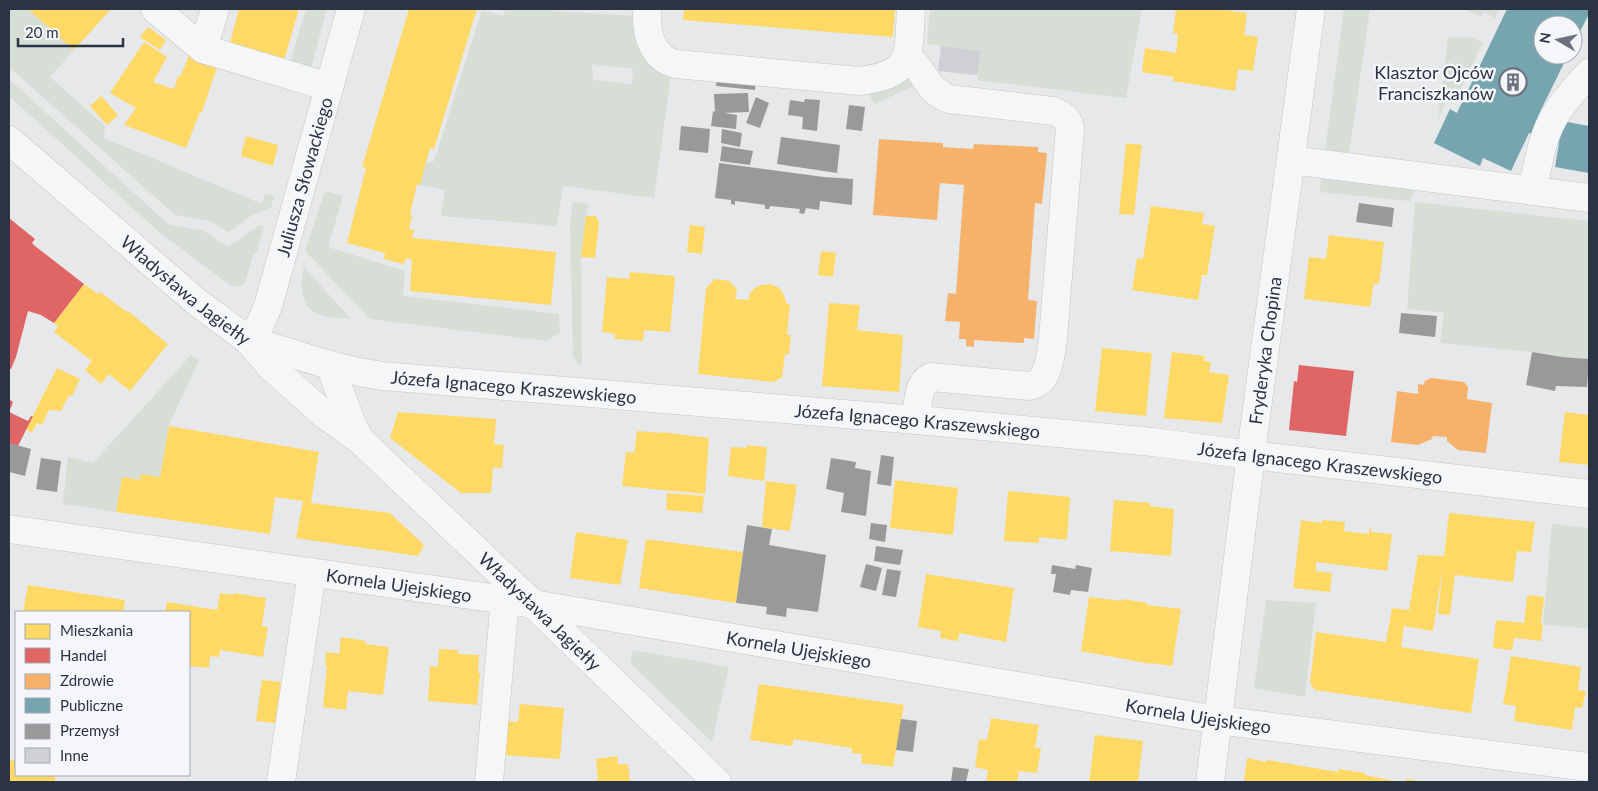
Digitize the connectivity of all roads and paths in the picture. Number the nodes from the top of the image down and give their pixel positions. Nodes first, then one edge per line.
1 (155, 9) edge
2 (215, 9) edge
3 (351, 9) edge
4 (647, 9) edge
5 (911, 9) edge
6 (1311, 9) edge
7 (203, 49) junction
8 (907, 57) junction
9 (1589, 73) edge
10 (329, 87) junction
11 (9, 140) edge
12 (1291, 160) junction
13 (1532, 190) junction
14 (1589, 198) edge
15 (248, 340) junction
16 (330, 366) junction
17 (917, 420) junction
18 (361, 442) junction
19 (1251, 455) junction
20 (1589, 494) edge
21 (9, 529) edge
22 (312, 572) junction
23 (505, 599) junction
24 (533, 604) junction
25 (1218, 720) junction
26 (1589, 768) edge
27 (281, 782) edge
28 (490, 782) edge
29 (717, 782) edge
30 (1210, 782) edge

1 - 7 street
2 - 7 street
3 - 10 street, Juliusza Słowackiego
4 - 8 street
5 - 8 street
6 - 12 street, Fryderyka Chopina
7 - 10 street
8 - 17 street
9 - 13 street
10 - 15 street, Juliusza Słowackiego
11 - 15 street, Władysława Jagiełły
12 - 13 street
12 - 19 street, Fryderyka Chopina
13 - 14 street
15 - 16 street, Józefa Ignacego Kraszewskiego
15 - 18 street, Władysława Jagiełły
16 - 17 street, Józefa Ignacego Kraszewskiego
16 - 18 street, Władysława Jagiełły
17 - 19 street, Józefa Ignacego Kraszewskiego
18 - 24 street, Władysława Jagiełły
19 - 20 street, Józefa Ignacego Kraszewskiego
19 - 25 street, Fryderyka Chopina
21 - 22 street, Kornela Ujejskiego
22 - 23 street, Kornela Ujejskiego
22 - 27 street
23 - 24 street, Kornela Ujejskiego
23 - 28 street
24 - 25 street, Kornela Ujejskiego
24 - 29 street, Władysława Jagiełły
25 - 26 street, Kornela Ujejskiego
25 - 30 street, Fryderyka Chopina

